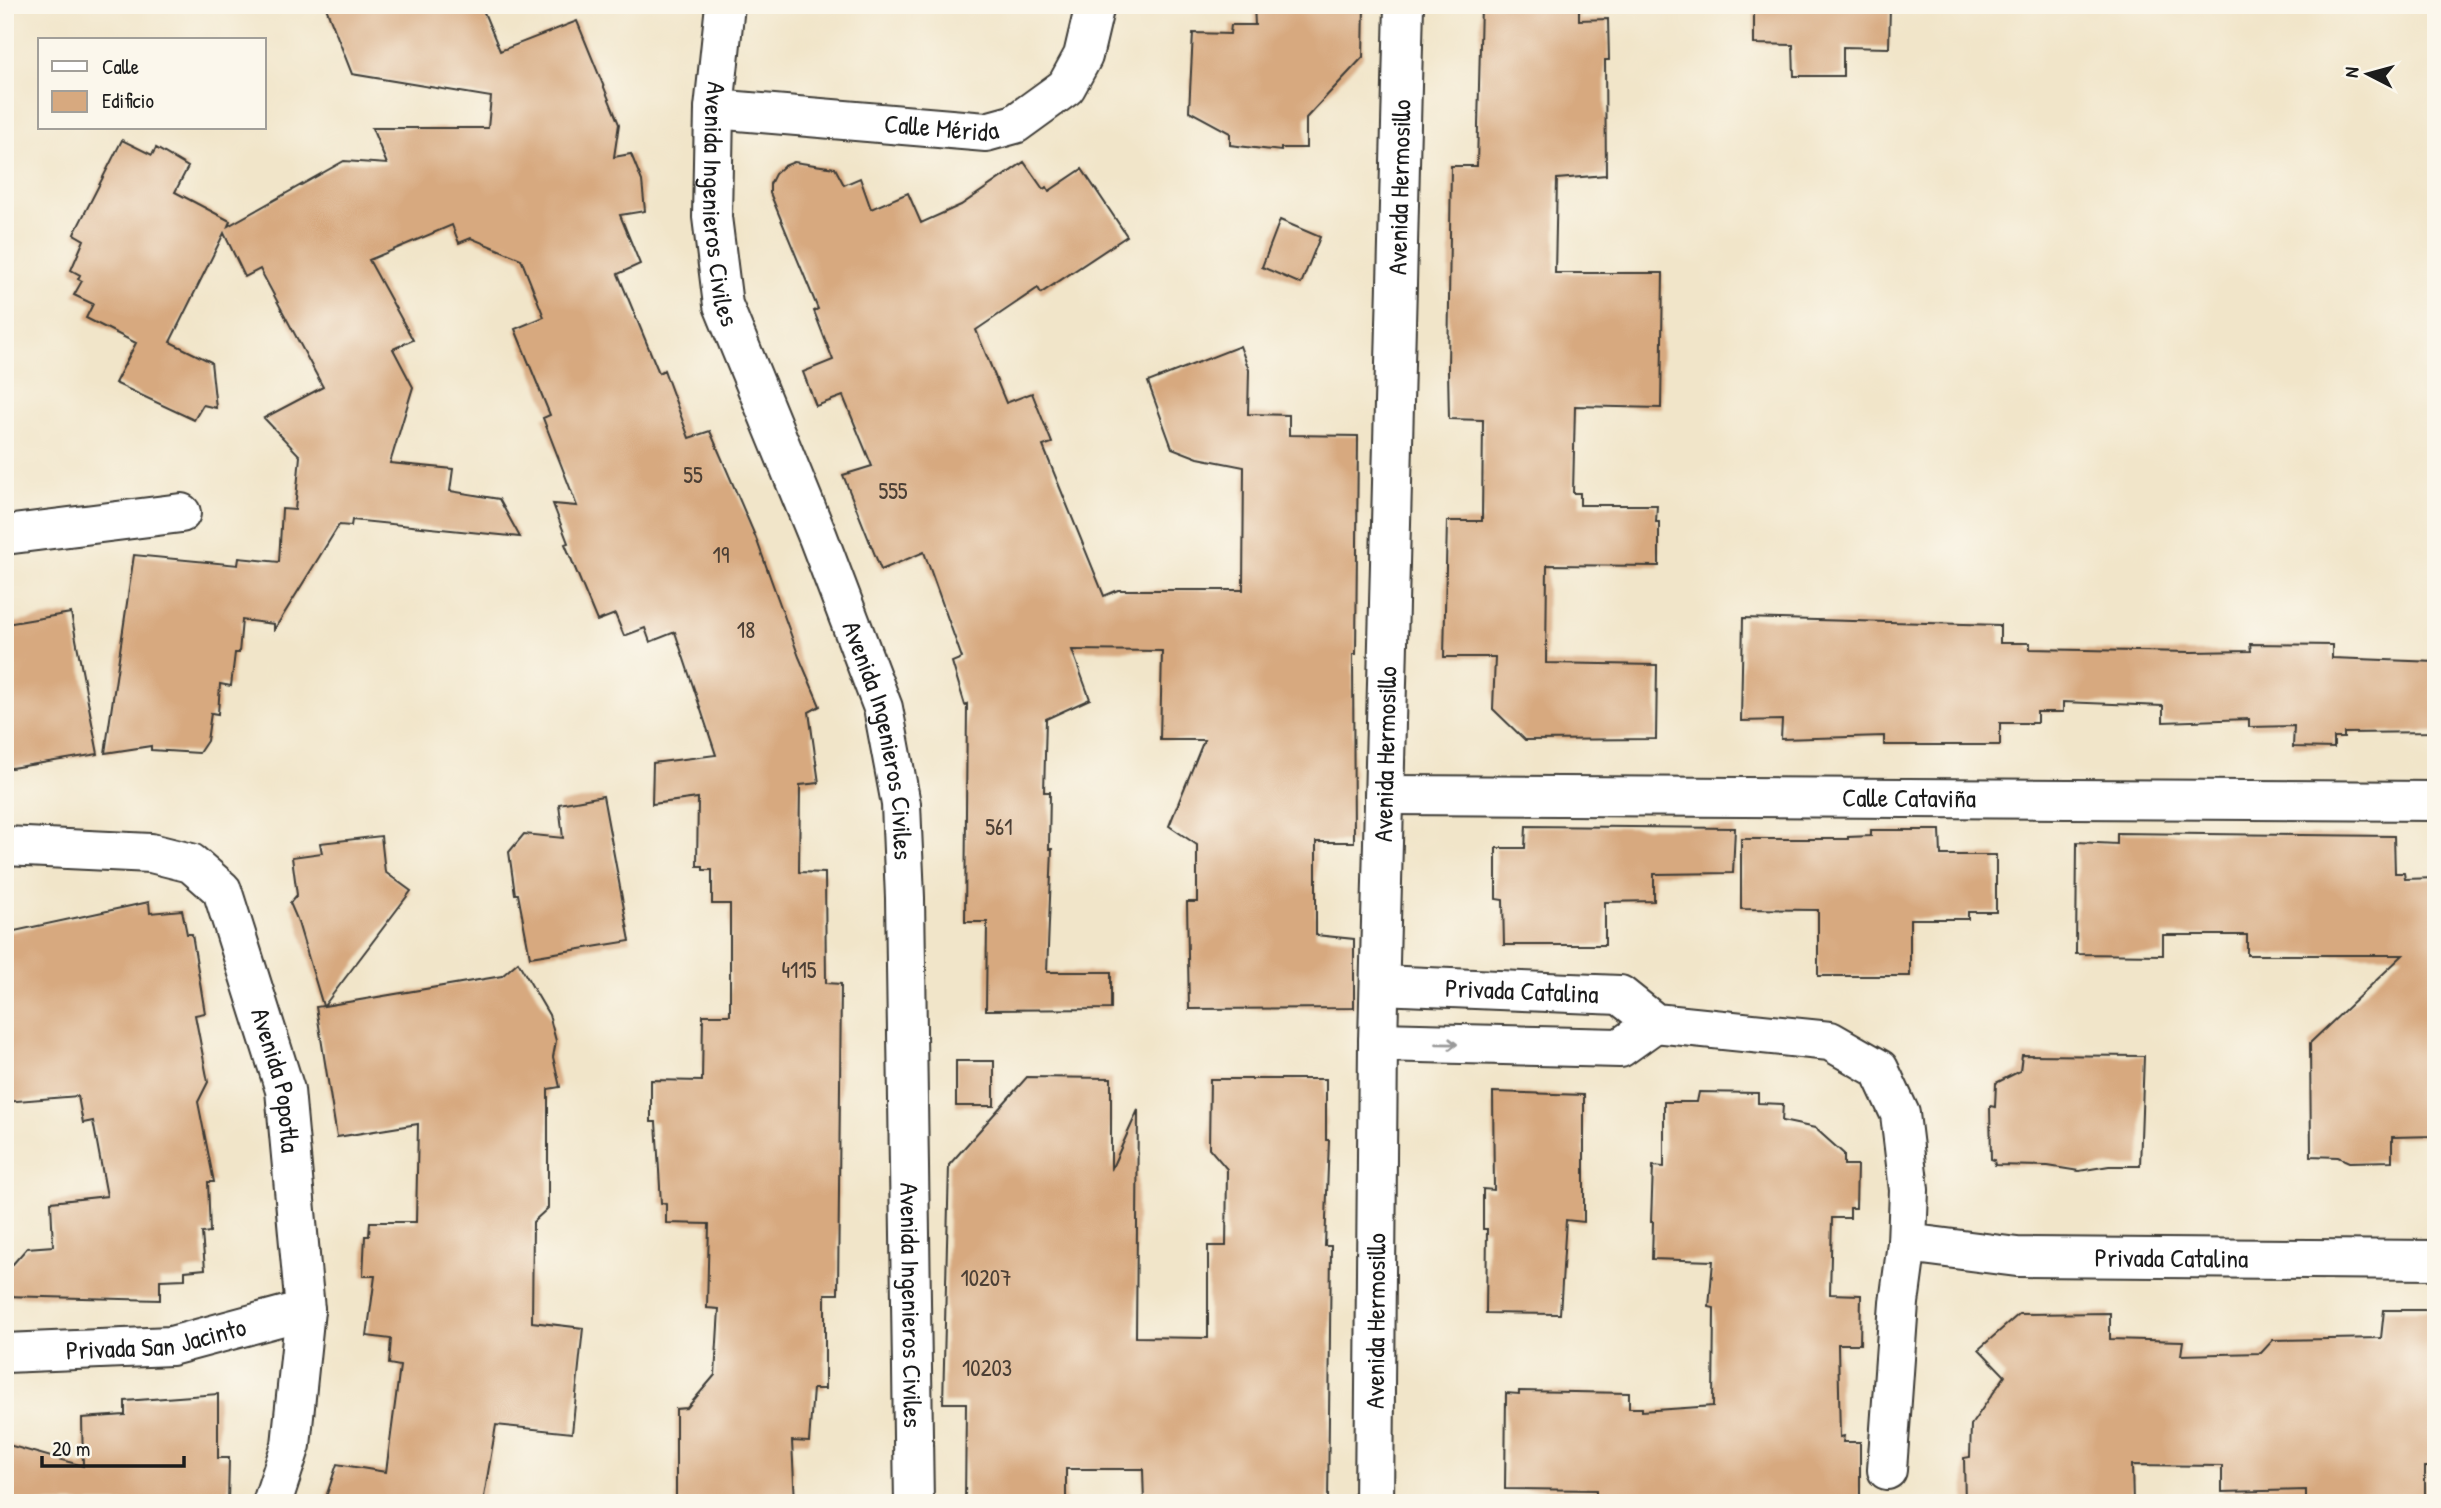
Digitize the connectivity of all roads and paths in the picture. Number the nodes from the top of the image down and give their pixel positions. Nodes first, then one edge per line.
1 (725, 5) edge
2 (1096, 5) edge
3 (1404, 5) edge
4 (714, 109) junction
5 (181, 513) dead end
6 (5, 535) edge
7 (1384, 795) junction
8 (2436, 801) edge
9 (5, 846) edge
10 (1380, 985) junction
11 (1655, 1023) junction
12 (1378, 1042) junction
13 (1907, 1242) junction
14 (2436, 1260) edge
15 (305, 1310) junction
16 (5, 1353) edge
17 (1887, 1470) dead end
18 (272, 1503) edge
19 (914, 1503) edge
20 (1374, 1503) edge

1 - 4 street, Avenida Ingenieros Civiles
2 - 4 street, Calle Mérida
3 - 7 street, Avenida Hermosillo
4 - 19 street, Avenida Ingenieros Civiles
5 - 6 street
7 - 8 street, Calle Cataviña
7 - 10 street, Avenida Hermosillo
9 - 15 street, Avenida Popotla
10 - 11 street, Privada Catalina
10 - 12 street, Avenida Hermosillo
12 -> 11 street, Privada Catalina
11 - 13 street
12 - 20 street, Avenida Hermosillo
13 - 14 street, Privada Catalina
13 - 17 street
15 - 16 street, Privada San Jacinto
15 - 18 street, Avenida Popotla

